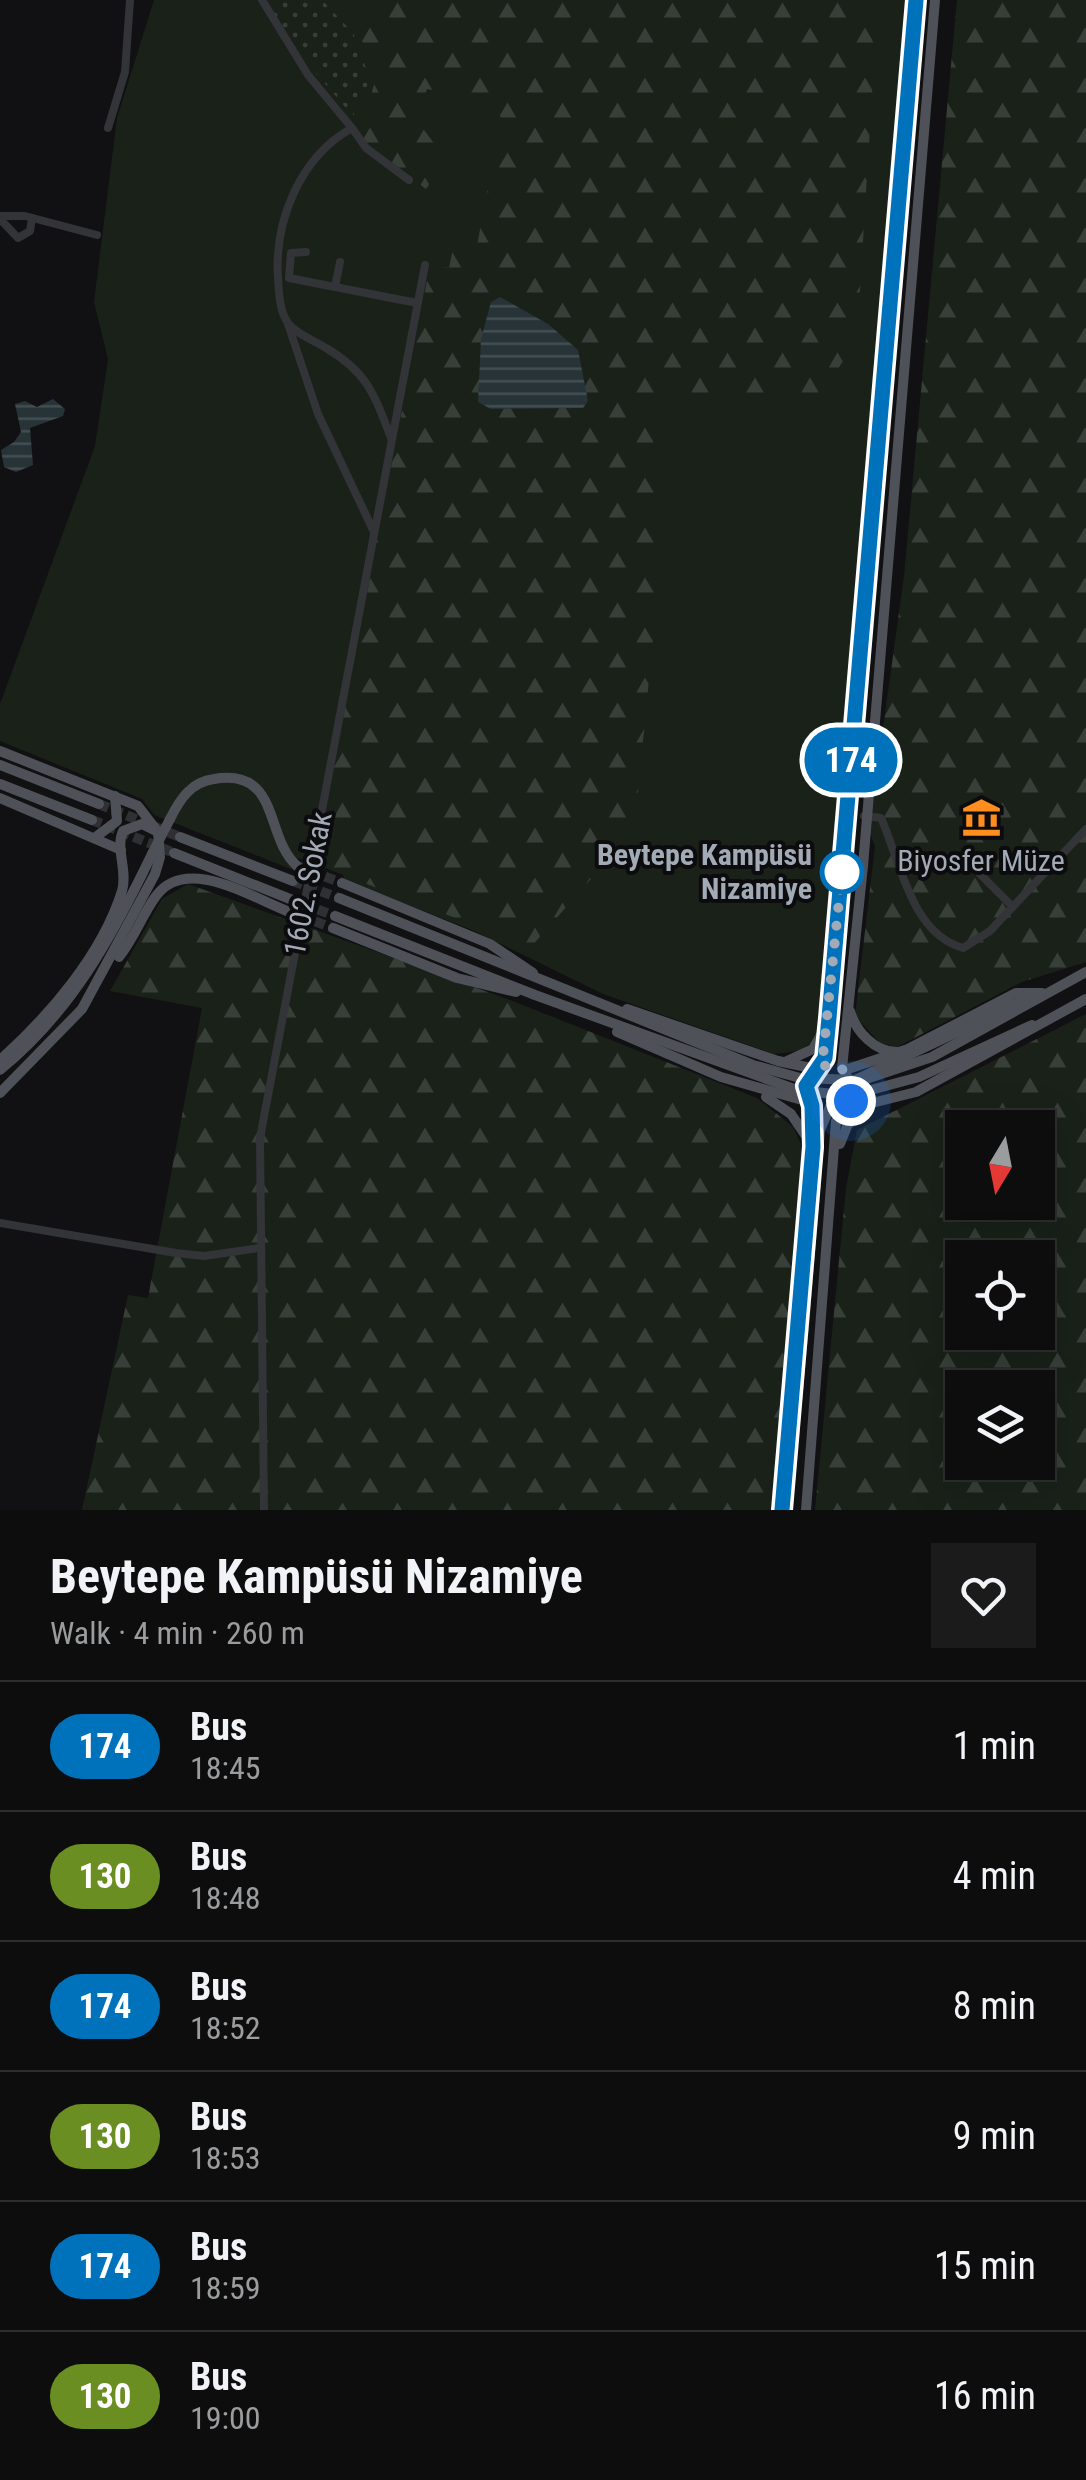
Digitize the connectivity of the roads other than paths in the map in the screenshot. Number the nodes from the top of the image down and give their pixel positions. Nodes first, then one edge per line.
1 (130, 0) edge
2 (262, 0) edge
3 (916, 0) edge
4 (935, 0) edge
5 (108, 128) dead end
6 (352, 128) junction
7 (408, 180) dead end
8 (17, 216) junction
9 (0, 218) edge
10 (32, 218) junction
11 (9, 232) junction
12 (97, 234) dead end
13 (306, 252) dead end
14 (340, 262) dead end
15 (425, 265) dead end
16 (335, 287) junction
17 (417, 303) junction
18 (288, 324) junction
19 (391, 438) junction
20 (374, 532) junction
21 (0, 751) edge
22 (0, 765) edge
23 (0, 784) edge
24 (115, 796) junction
25 (0, 798) edge
26 (99, 804) tunnel mouth
27 (864, 816) junction
28 (92, 820) tunnel mouth
29 (1086, 829) edge
30 (158, 832) junction
31 (96, 836) junction
32 (180, 837) tunnel mouth
33 (121, 850) junction
34 (174, 852) tunnel mouth
35 (156, 856) junction
36 (297, 866) tunnel mouth
37 (980, 874) dead end
38 (294, 881) tunnel mouth
39 (342, 883) tunnel mouth
40 (339, 898) tunnel mouth
41 (1013, 907) junction
42 (334, 922) tunnel mouth
43 (835, 933) junction
44 (856, 942) junction
45 (834, 946) junction
46 (1086, 972) edge
47 (102, 977) junction
48 (541, 980) junction
49 (1042, 994) junction
50 (586, 998) junction
51 (1086, 999) edge
52 (849, 1007) junction
53 (586, 1014) junction
54 (829, 1018) junction
55 (1042, 1021) junction
56 (898, 1052) junction
57 (0, 1060) edge
58 (778, 1061) junction
59 (867, 1066) junction
60 (819, 1068) junction
61 (843, 1069) junction
62 (0, 1070) edge
63 (798, 1084) junction
64 (867, 1085) junction
65 (752, 1088) junction
66 (0, 1093) edge
67 (811, 1104) junction
68 (879, 1104) junction
69 (836, 1110) junction
70 (813, 1147) junction
71 (833, 1180) junction
72 (807, 1201) junction
73 (831, 1203) junction
74 (0, 1223) edge
75 (259, 1248) junction
76 (264, 1510) edge
77 (785, 1510) edge
78 (806, 1510) edge

1 - 5 street
2 - 6 street
3 - 43 main road
4 - 27 main road
6 - 7 street
6 - 18 street
8 - 9 street
8 - 10 street
8 - 11 street
9 - 11 street
10 - 11 street
10 - 12 street
13 - 16 street
14 - 16 street
15 - 17 street, 1602. Sokak
16 - 17 street
17 - 19 street, 1602. Sokak
18 - 19 street
18 - 20 street
19 - 20 street, 1602. Sokak
20 - 75 street, 1602. Sokak
21 - 24 main road
22 - 26 main road
23 - 28 main road
24 - 30 main road
24 - 31 main road
25 - 31 main road
27 - 41 street
27 - 44 main road
29 - 41 street
30 - 33 main road
30 - 35 main road
31 - 33 main road
32 - 38 main road
33 - 57 main road
34 - 47 main road
35 - 36 main road, bridge
35 - 47 main road
35 - 62 main road
37 - 41 street
39 - 48 main road
40 - 48 main road
42 - 53 main road
43 - 44 main road
43 - 45 main road
44 - 45 main road
44 - 52 main road
45 - 54 main road
46 - 49 main road
47 - 66 main road
48 - 50 main road
49 - 56 main road
49 - 64 main road
49 - 69 main road, bridge
50 - 58 main road
50 - 63 main road
51 - 55 main road
52 - 56 main road
52 - 61 main road
53 - 63 main road
53 - 65 main road
54 - 58 main road
54 - 60 main road
55 - 64 main road
55 - 68 main road
56 - 59 main road
58 - 60 main road
59 - 61 main road
59 - 68 main road
60 - 61 main road
60 - 67 main road
61 - 69 main road
63 - 64 main road, bridge
65 - 67 main road
65 - 70 main road
67 - 69 main road
67 - 70 main road
68 - 69 main road
68 - 71 main road
69 - 71 main road
69 - 77 main road, bridge
70 - 72 main road
71 - 73 main road
72 - 73 main road
72 - 77 main road
73 - 78 main road
74 - 75 street
75 - 76 street, 1602. Sokak

